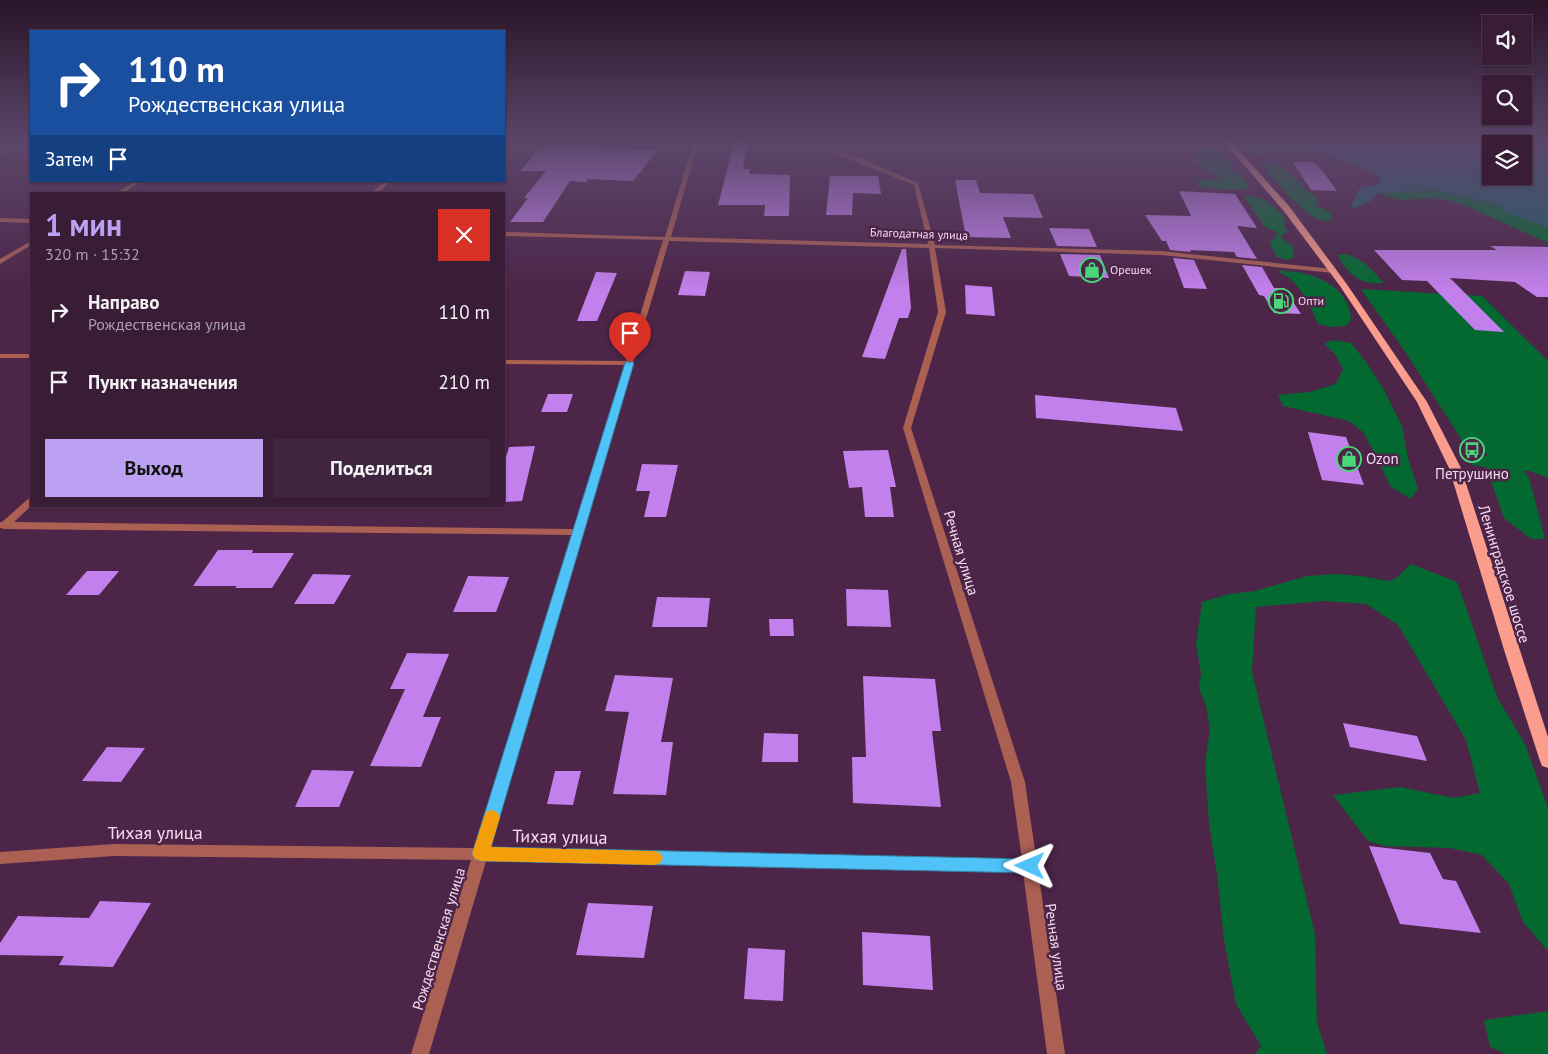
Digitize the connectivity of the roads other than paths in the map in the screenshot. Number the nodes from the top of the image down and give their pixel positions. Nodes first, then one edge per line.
1 (682, 192) edge
2 (918, 192) edge
3 (1272, 192) edge
4 (0, 220) edge
5 (30, 221) edge
6 (505, 234) edge
7 (669, 238) junction
8 (30, 244) edge
9 (932, 246) junction
10 (0, 262) edge
11 (1333, 271) junction
12 (0, 356) edge
13 (30, 356) edge
14 (505, 362) edge
15 (630, 363) junction
16 (30, 502) edge
17 (2, 527) edge
18 (579, 532) junction
19 (1548, 761) edge
20 (481, 854) junction
21 (0, 858) edge
22 (1030, 866) junction
23 (420, 1054) edge
24 (1056, 1054) edge

1 - 7 street, Рождественская улица
2 - 9 street, Речная улица
3 - 11 main road, Ленинградское шоссе
4 - 5 street
6 - 7 street, Благодатная улица
7 - 9 street, Благодатная улица
7 - 15 street, Рождественская улица
8 - 10 street
9 - 11 street, Благодатная улица
9 - 22 street, Речная улица
11 - 19 main road, Ленинградское шоссе
12 - 13 street
14 - 15 street
15 - 18 street, Рождественская улица
16 - 17 street
17 - 18 street
18 - 20 street, Рождественская улица
20 - 21 street, Тихая улица
20 - 22 street, Тихая улица
20 - 23 street, Рождественская улица
22 - 24 street, Речная улица

